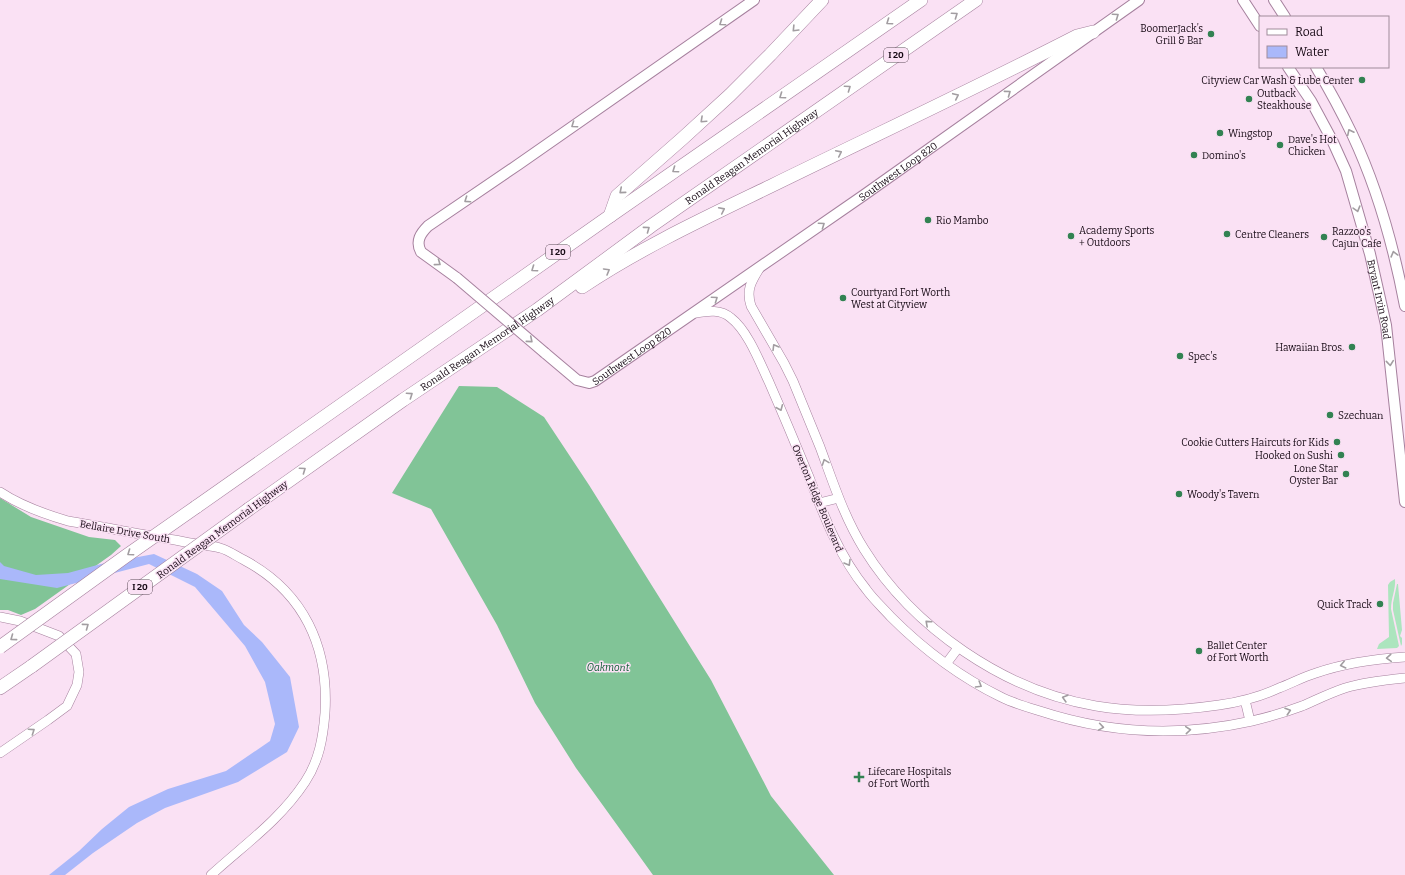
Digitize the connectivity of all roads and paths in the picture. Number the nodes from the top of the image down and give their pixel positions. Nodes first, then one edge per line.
1 (754, 0) edge
2 (822, 0) edge
3 (976, 0) edge
4 (1139, 0) edge
5 (1274, 0) edge
6 (1242, 1) edge
7 (917, 2) edge
8 (1284, 16) edge
9 (1259, 25) edge
10 (1093, 32) junction
11 (1289, 68) edge
12 (1317, 68) edge
13 (610, 216) junction
14 (759, 269) junction
15 (1405, 306) edge
16 (537, 310) junction
17 (696, 313) junction
18 (0, 492) edge
19 (839, 498) junction
20 (1405, 502) edge
21 (818, 503) junction
22 (0, 617) edge
23 (0, 647) edge
24 (958, 648) junction
25 (1405, 657) edge
26 (946, 664) junction
27 (1405, 678) edge
28 (0, 688) edge
29 (1245, 700) junction
30 (1250, 721) junction
31 (0, 754) edge
32 (211, 875) edge

1 -> 17 main road, Southwest Loop 820, bridge
2 -> 13 highway
16 -> 3 highway, Ronald Reagan Memorial Highway / I 20
10 -> 4 main road, Southwest Loop 820
5 - 8 main road
6 - 9 main road
7 -> 13 highway, I 20
14 -> 10 main road, Southwest Loop 820
16 -> 10 highway
11 -> 20 main road, Bryant Irvin Road
15 -> 12 main road
13 -> 23 highway, I 20, bridge
17 -> 14 main road, Southwest Loop 820
19 -> 14 street, Overton Ridge Boulevard
28 -> 16 highway, Ronald Reagan Memorial Highway / I 20, bridge
17 -> 21 street, Overton Ridge Boulevard
18 - 32 street, Bellaire Drive South
19 - 21 street
24 -> 19 street, Overton Ridge Boulevard
21 -> 26 street, Overton Ridge Boulevard
31 -> 22 street
24 - 26 street
29 -> 24 street, Overton Ridge Boulevard
25 -> 29 street, Overton Ridge Boulevard
26 -> 30 street, Overton Ridge Boulevard
30 -> 27 street, Overton Ridge Boulevard
29 - 30 street

